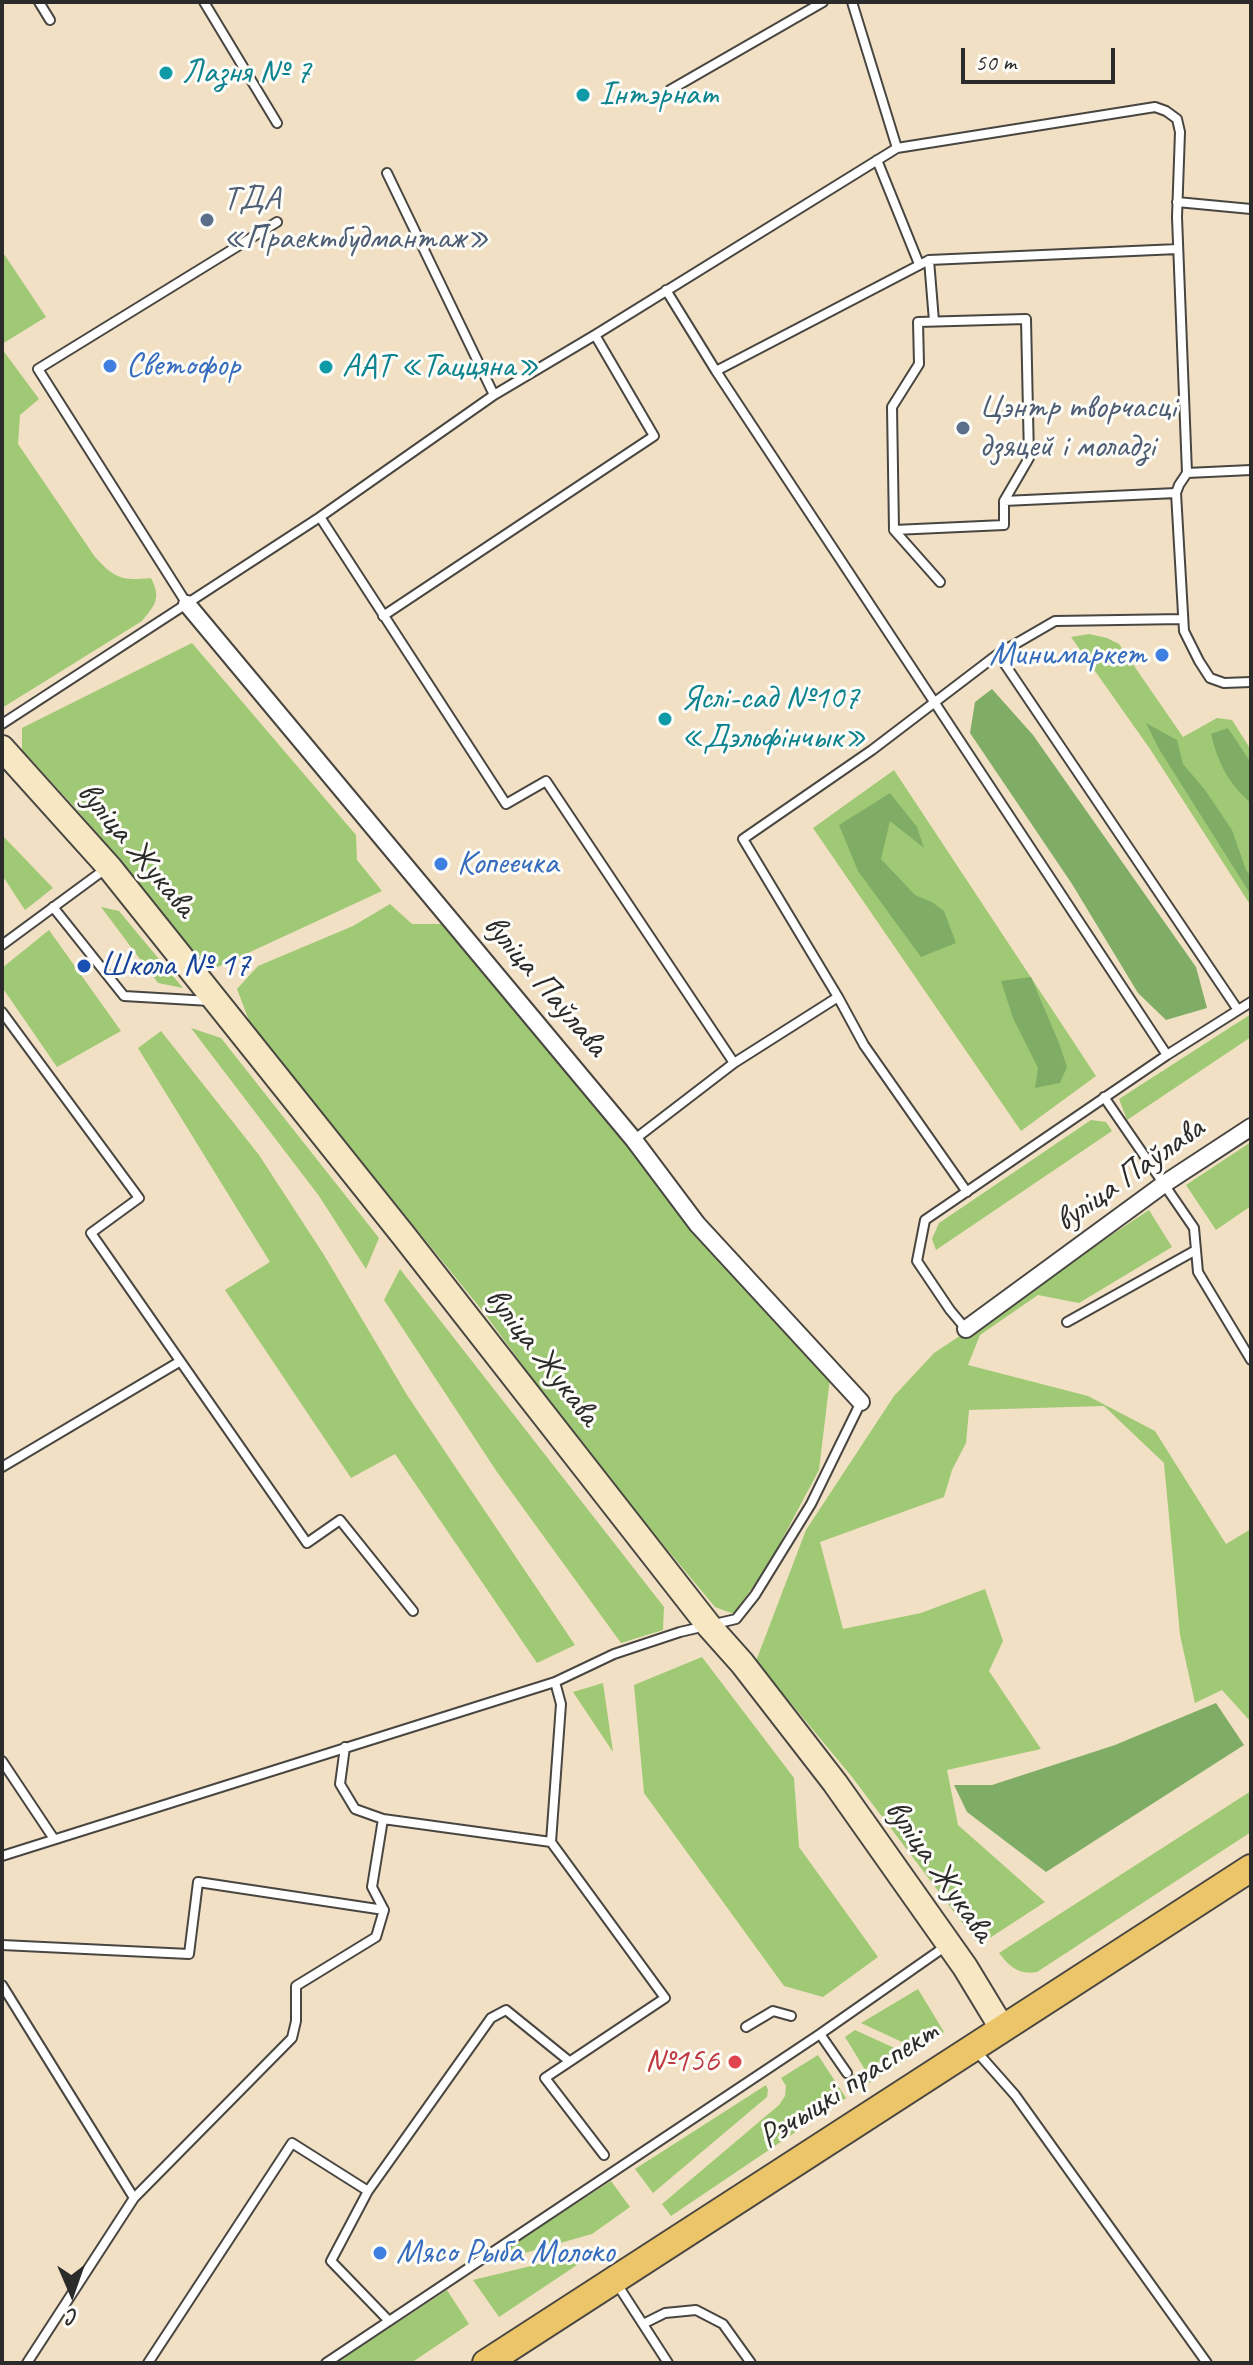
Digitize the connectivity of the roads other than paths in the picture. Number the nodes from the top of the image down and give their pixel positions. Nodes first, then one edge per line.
1 (39, 2) edge
2 (204, 2) edge
3 (823, 2) edge
4 (852, 2) edge
5 (50, 20) dead end
6 (670, 90) dead end
7 (277, 123) dead end
8 (897, 148) junction
9 (877, 160) junction
10 (387, 173) dead end
11 (1177, 202) junction
12 (1251, 209) edge
13 (277, 222) dead end
14 (1178, 249) junction
15 (929, 260) junction
16 (919, 264) junction
17 (666, 290) junction
18 (934, 321) junction
19 (595, 335) junction
20 (716, 371) junction
21 (494, 395) junction
22 (1251, 470) edge
23 (1187, 473) junction
24 (1176, 493) junction
25 (1004, 501) junction
26 (320, 517) junction
27 (894, 530) junction
28 (940, 582) dead end
29 (187, 604) junction
30 (383, 616) junction
31 (1183, 619) junction
32 (998, 654) junction
33 (1251, 682) edge
34 (935, 702) junction
35 (2, 724) edge
36 (2, 748) edge
37 (109, 867) junction
38 (53, 907) junction
39 (2, 945) edge
40 (838, 997) junction
41 (217, 1002) junction
42 (1251, 1002) edge
43 (1238, 1010) junction
44 (2, 1012) edge
45 (1167, 1055) junction
46 (734, 1063) junction
47 (1104, 1097) junction
48 (1251, 1127) edge
49 (634, 1140) junction
50 (1164, 1184) junction
51 (967, 1192) junction
52 (1196, 1250) junction
53 (1067, 1322) dead end
54 (966, 1329) joint
55 (1251, 1360) edge
56 (179, 1362) junction
57 (861, 1402) joint
58 (2, 1467) edge
59 (413, 1611) dead end
60 (709, 1626) junction
61 (555, 1682) junction
62 (345, 1747) junction
63 (2, 1761) edge
64 (383, 1819) junction
65 (54, 1839) junction
66 (551, 1842) junction
67 (2, 1856) edge
68 (1251, 1868) edge
69 (384, 1910) junction
70 (2, 1945) edge
71 (949, 1945) junction
72 (2, 1985) edge
73 (791, 2016) dead end
74 (746, 2027) dead end
75 (1002, 2028) junction
76 (820, 2034) junction
77 (973, 2049) junction
78 (569, 2061) junction
79 (847, 2073) dead end
80 (604, 2155) dead end
81 (368, 2191) junction
82 (134, 2198) junction
83 (615, 2280) junction
84 (389, 2321) junction
85 (643, 2324) junction
86 (27, 2363) edge
87 (148, 2363) edge
88 (326, 2363) edge
89 (486, 2363) edge
90 (668, 2363) edge
91 (751, 2363) edge
92 (1207, 2363) edge

1 - 5 lane
2 - 7 lane
3 - 6 lane
4 - 8 lane
8 - 9 lane
8 - 11 lane
9 - 16 lane
9 - 17 lane
10 - 21 lane
11 - 12 lane
11 - 14 lane
13 - 29 lane
14 - 15 lane
14 - 23 lane
15 - 16 lane
15 - 18 lane
16 - 20 lane
17 - 19 lane
17 - 20 lane
18 - 25 lane
18 - 27 lane
19 - 21 lane
19 - 30 lane
20 - 34 lane
21 - 26 lane
22 - 23 lane
23 - 24 lane
24 - 25 lane
24 - 31 lane
25 - 27 lane
26 - 29 lane
26 - 30 lane
27 - 28 lane
29 - 35 lane
29 - 49 street, вуліца Паўлава
30 - 46 lane
31 - 32 lane
31 - 33 lane
32 - 34 lane
32 - 43 lane
34 - 40 lane
34 - 45 lane
36 - 37 street, вуліца Жукава
37 - 38 lane
37 - 41 street, вуліца Жукава
38 - 39 lane
38 - 41 lane
40 - 46 lane
40 - 51 lane
41 - 60 street, вуліца Жукава
42 - 43 lane
43 - 45 lane
44 - 56 lane
45 - 47 lane
46 - 49 lane
47 - 50 lane
47 - 51 lane
48 - 50 street, вуліца Паўлава
49 - 57 street, вуліца Паўлава
50 - 52 lane
50 - 54 street, вуліца Паўлава
51 - 54 lane
52 - 53 lane
52 - 55 lane
56 - 58 lane
56 - 59 lane
57 - 60 lane
60 - 61 lane
60 - 71 street, вуліца Жукава
61 - 62 lane
61 - 66 lane
62 - 64 lane
62 - 65 lane
63 - 65 lane
64 - 66 lane
64 - 69 lane
65 - 67 lane
66 - 78 lane
68 - 75 main road, Рэчыцкі праспект
69 - 70 lane
69 - 82 lane
71 - 75 street, вуліца Жукава
71 - 76 lane
72 - 82 lane
73 - 74 lane
75 - 77 main road, Рэчыцкі праспект
76 - 79 lane
76 - 84 lane
77 - 83 main road, Рэчыцкі праспект
77 - 92 lane
78 - 80 lane
78 - 81 lane
81 - 84 lane
81 - 87 lane
82 - 86 lane
83 - 85 lane
83 - 89 main road, Рэчыцкі праспект
84 - 88 lane
85 - 90 lane
85 - 91 lane

